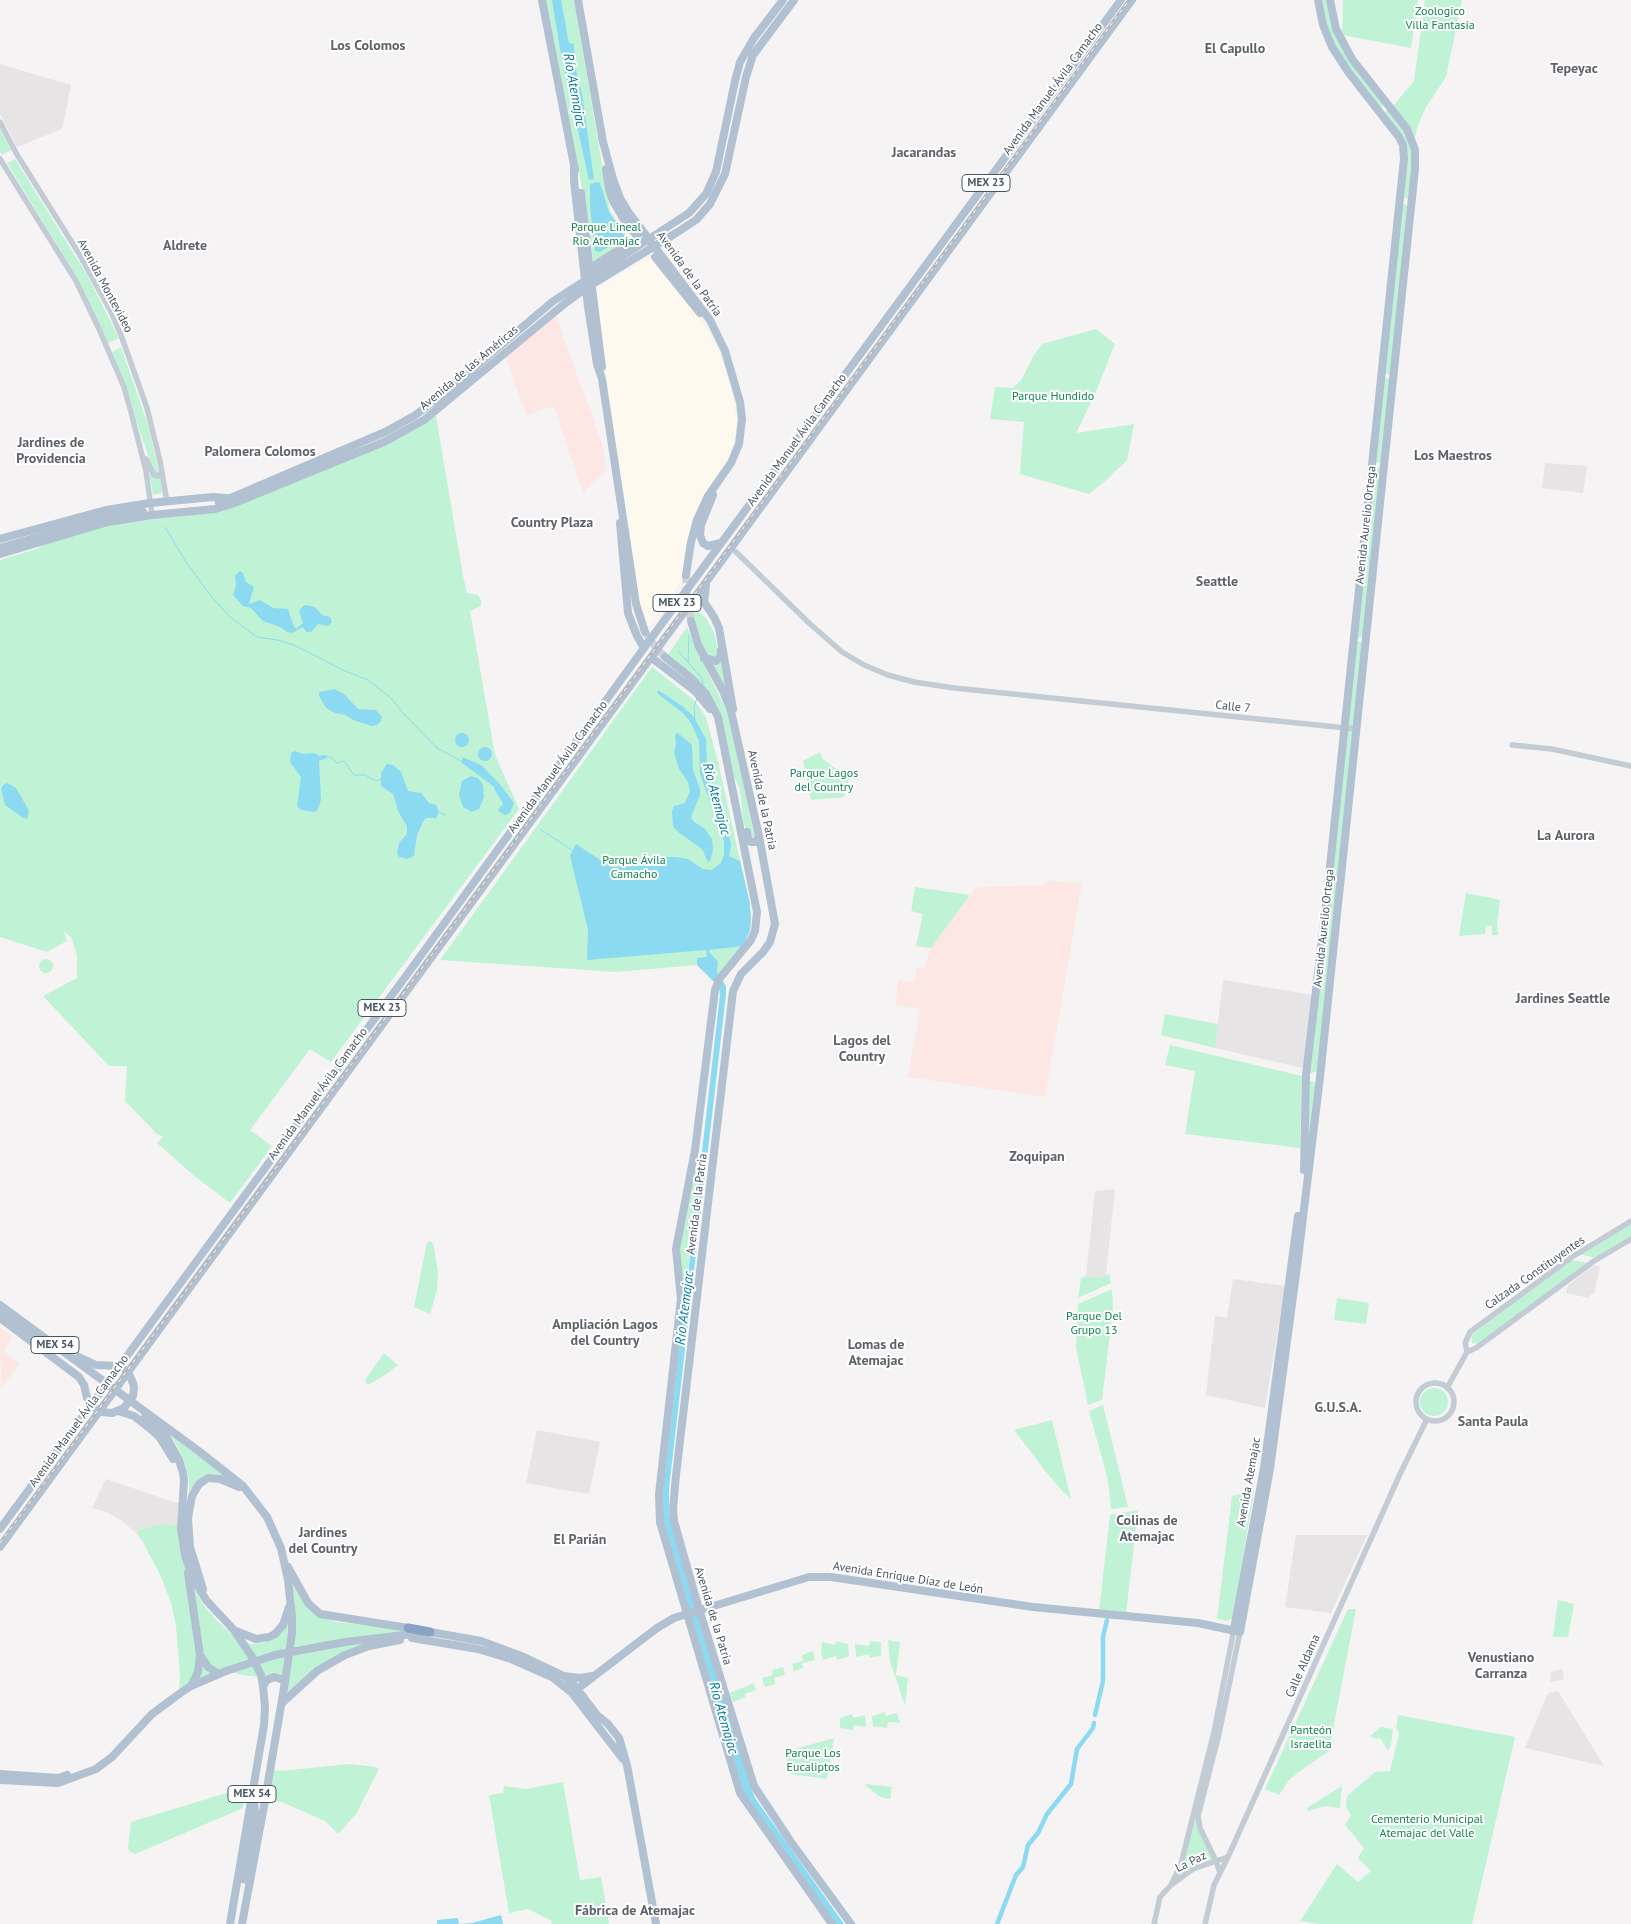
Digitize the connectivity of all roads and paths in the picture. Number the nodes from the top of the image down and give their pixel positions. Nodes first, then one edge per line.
1 (542, 0) edge
2 (578, 0) edge
3 (783, 0) edge
4 (794, 0) edge
5 (1120, 0) edge
6 (1133, 0) edge
7 (1318, 0) edge
8 (1330, 0) edge
9 (0, 122) edge
10 (602, 138) junction
11 (0, 159) edge
12 (574, 167) junction
13 (637, 236) dead end
14 (647, 240) junction
15 (655, 246) junction
16 (655, 257) dead end
17 (589, 264) dead end
18 (587, 285) junction
19 (722, 343) junction
20 (397, 425) junction
21 (391, 439) junction
22 (141, 448) junction
23 (162, 469) junction
24 (721, 478) junction
25 (232, 499) junction
26 (166, 502) junction
27 (151, 510) junction
28 (620, 511) junction
29 (0, 539) edge
30 (724, 541) junction
31 (0, 548) edge
32 (736, 552) dead end
33 (0, 554) edge
34 (686, 575) tunnel mouth
35 (707, 582) junction
36 (689, 607) junction
37 (691, 621) tunnel mouth
38 (645, 632) tunnel mouth
39 (644, 648) junction
40 (665, 657) tunnel mouth
41 (652, 658) junction
42 (704, 658) junction
43 (626, 673) junction
44 (626, 693) junction
45 (734, 723) junction
46 (1345, 728) junction
47 (1356, 729) junction
48 (722, 733) junction
49 (1512, 745) dead end
50 (1631, 766) edge
51 (728, 767) junction
52 (759, 836) junction
53 (342, 1063) junction
54 (1306, 1075) joint
55 (1320, 1077) joint
56 (342, 1080) junction
57 (1631, 1221) edge
58 (1631, 1239) edge
59 (0, 1300) edge
60 (0, 1305) edge
61 (0, 1312) edge
62 (0, 1318) edge
63 (1467, 1352) junction
64 (75, 1354) junction
65 (102, 1365) junction
66 (119, 1366) junction
67 (67, 1367) junction
68 (128, 1372) junction
69 (134, 1388) junction
70 (1447, 1388) junction
71 (85, 1390) junction
72 (142, 1402) junction
73 (91, 1404) junction
74 (100, 1411) junction
75 (118, 1412) junction
76 (131, 1415) junction
77 (1427, 1419) junction
78 (243, 1486) junction
79 (250, 1493) junction
80 (183, 1495) junction
81 (0, 1529) edge
82 (0, 1547) edge
83 (284, 1558) junction
84 (187, 1561) junction
85 (291, 1599) junction
86 (206, 1600) junction
87 (698, 1609) junction
88 (686, 1613) junction
89 (408, 1628) joint
90 (234, 1630) junction
91 (1237, 1631) junction
92 (430, 1632) junction
93 (400, 1636) junction
94 (414, 1638) junction
95 (200, 1654) junction
96 (220, 1674) junction
97 (564, 1676) junction
98 (595, 1676) junction
99 (285, 1682) junction
100 (192, 1686) junction
101 (263, 1686) junction
102 (575, 1691) junction
103 (587, 1701) junction
104 (281, 1704) junction
105 (611, 1727) junction
106 (607, 1737) junction
107 (100, 1766) junction
108 (0, 1774) edge
109 (629, 1774) junction
110 (0, 1780) edge
111 (254, 1783) junction
112 (1228, 1857) junction
113 (1216, 1861) junction
114 (252, 1870) junction
115 (1220, 1873) junction
116 (1169, 1887) junction
117 (230, 1924) edge
118 (242, 1924) edge
119 (656, 1924) edge
120 (832, 1924) edge
121 (851, 1924) edge
122 (1154, 1924) edge
123 (1205, 1924) edge

1 - 12 main road
2 - 10 main road, Avenida de la Patria
3 - 14 main road, Avenida de las Américas
4 - 15 main road, Avenida de las Américas
5 - 30 main road, Avenida Manuel Ávila Camacho / MEX 23
6 - 35 main road, Avenida Manuel Ávila Camacho / MEX 23
7 - 46 main road, Avenida Aurelio Ortega
8 - 47 main road, Avenida Aurelio Ortega
9 - 23 street, Avenida Montevideo
10 - 13 main road, Avenida de la Patria
10 - 14 main road, Avenida de la Patria
11 - 22 street, Avenida Montevideo
12 - 17 main road
12 - 18 main road
14 - 15 main road, Avenida de la Patria
14 - 18 main road, Avenida de las Américas
15 - 18 main road, Avenida de las Américas
15 - 19 main road, Avenida de la Patria
16 - 19 main road, Avenida de la Patria
18 - 20 main road, Avenida de las Américas
18 - 21 main road, Avenida de las Américas
18 - 28 main road
19 - 24 main road, Avenida de la Patria
20 - 21 main road
20 - 25 main road, Avenida de las Américas
21 - 27 main road, Avenida de las Américas
22 - 23 street
22 - 27 street, Avenida Montevideo
23 - 26 street, Avenida Montevideo
24 - 30 main road
24 - 34 main road, Avenida de la Patria
25 - 26 main road, Avenida de las Américas
25 - 27 main road, Avenida de las Américas
26 - 27 main road, Avenida de las Américas
27 - 29 main road, Avenida de las Américas
27 - 31 main road, Avenida de las Américas
27 - 33 main road, Avenida de las Américas
28 - 38 main road
28 - 39 main road
30 - 39 main road, Avenida Manuel Ávila Camacho / MEX 23
32 - 46 street, Calle 7
35 - 36 main road, Avenida Manuel Ávila Camacho / MEX 23
35 - 45 main road
36 - 41 main road, Avenida Manuel Ávila Camacho / MEX 23
36 - 42 main road
37 - 42 main road, Avenida de la Patria
39 - 43 main road, Avenida Manuel Ávila Camacho / MEX 23
40 - 48 main road, Avenida de la Patria
41 - 44 main road, Avenida Manuel Ávila Camacho / MEX 23
41 - 48 main road
42 - 45 main road, Avenida de la Patria
43 - 44 main road
43 - 53 main road, Avenida Manuel Ávila Camacho / MEX 23
44 - 56 main road, Avenida Manuel Ávila Camacho / MEX 23
45 - 52 main road, Avenida de la Patria
46 - 47 street, Calle 7
46 - 54 main road, Avenida Aurelio Ortega
47 - 55 main road, Avenida Aurelio Ortega
48 - 51 main road, Avenida de la Patria
49 - 50 street
51 - 52 main road
51 - 88 main road, Avenida de la Patria
52 - 87 main road, Avenida de la Patria
53 - 56 main road
53 - 66 main road, Avenida Manuel Ávila Camacho / MEX 23
54 - 91 main road, Avenida Atemajac
55 - 91 main road, Avenida Atemajac
56 - 68 main road, Avenida Manuel Ávila Camacho / MEX 23
57 - 63 street, Calzada Constituyentes
58 - 63 street, Calzada Constituyentes
59 - 64 main road
60 - 78 main road, MEX 54
61 - 80 main road, MEX 54
62 - 67 main road
63 - 70 street, Calzada Constituyentes
64 - 65 main road
64 - 67 main road
65 - 66 main road
65 - 71 main road
66 - 68 main road
66 - 73 main road, Avenida Manuel Ávila Camacho
67 - 71 main road
68 - 69 main road
68 - 74 main road, Avenida Manuel Ávila Camacho
69 - 72 main road, MEX 54
69 - 75 main road
70 - 77 street
70 - 77 street
71 - 73 main road
72 - 76 main road
72 - 78 main road, MEX 54
73 - 74 main road
73 - 81 main road, Avenida Manuel Ávila Camacho
74 - 75 main road
74 - 82 main road, Avenida Manuel Ávila Camacho
75 - 76 main road, MEX 54
76 - 80 main road, MEX 54
77 - 112 street, Calle Aldama
78 - 79 main road, MEX 54
79 - 83 main road, MEX 54
79 - 86 main road
80 - 84 main road, MEX 54
83 - 85 main road, MEX 54
83 - 89 main road
84 - 86 main road, MEX 54
84 - 95 main road
85 - 90 main road
85 - 99 main road, MEX 54
86 - 90 main road, MEX 54
87 - 88 main road, Avenida Enrique Díaz de León
87 - 91 main road, Avenida Enrique Díaz de León
87 - 121 main road, Avenida de la Patria
88 - 98 main road, Avenida Enrique Díaz de León
88 - 120 main road, Avenida de la Patria
89 - 92 highway
90 - 101 main road, MEX 54
91 - 113 street, Avenida Atemajac
91 - 116 street, Avenida Atemajac
92 - 93 main road
92 - 97 main road
93 - 94 main road
93 - 96 main road
94 - 102 main road
94 - 104 main road
95 - 96 main road
95 - 100 main road
96 - 100 main road
97 - 98 main road
97 - 102 main road
98 - 102 main road, Avenida Enrique Díaz de León
98 - 103 main road
99 - 101 main road
99 - 104 main road, MEX 54
100 - 107 main road
101 - 111 main road, MEX 54
102 - 103 main road
102 - 106 main road
103 - 105 main road
104 - 114 main road, MEX 54
105 - 106 main road
105 - 109 main road
106 - 109 main road
107 - 108 main road
107 - 110 main road
109 - 119 main road
111 - 114 main road
111 - 117 main road, MEX 54
112 - 113 street, La Paz
112 - 115 street, Calle Aldama
113 - 115 street, Avenida Atemajac
113 - 116 street, La Paz
114 - 118 main road, MEX 54
115 - 123 street, Calle Aldama
116 - 122 street, Avenida Atemajac

